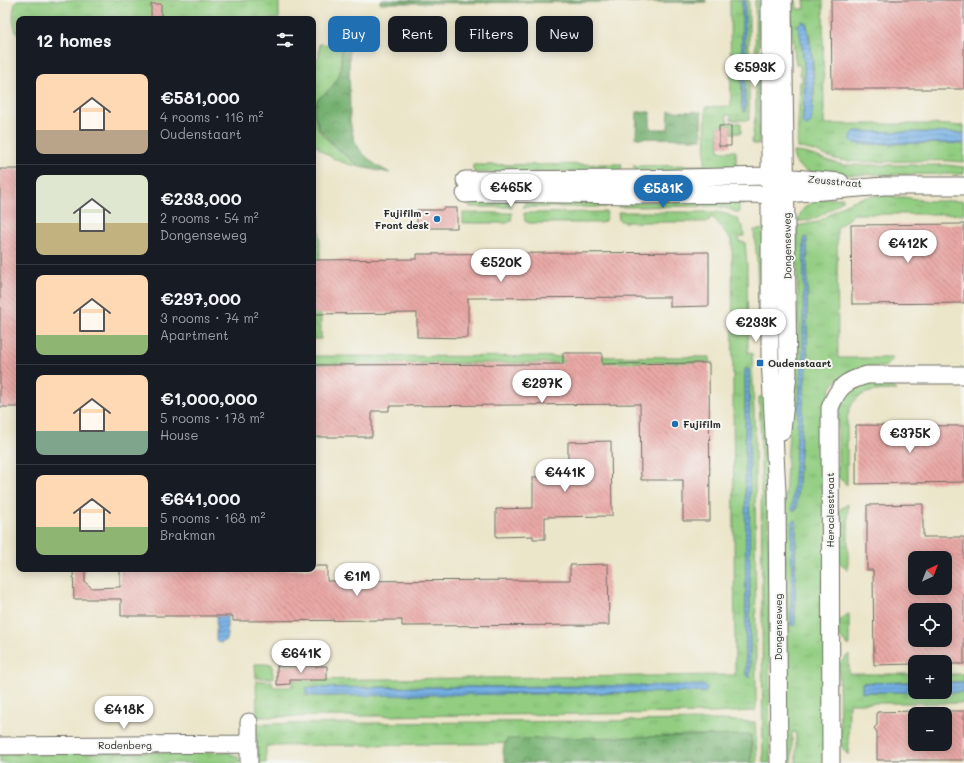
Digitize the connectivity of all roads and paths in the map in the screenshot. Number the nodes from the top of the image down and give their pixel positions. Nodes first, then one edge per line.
1 (770, 0) edge
2 (783, 0) edge
3 (778, 176) junction
4 (884, 186) junction
5 (964, 186) edge
6 (769, 194) junction
7 (786, 194) junction
8 (964, 374) edge
9 (777, 492) junction
10 (249, 722) dead end
11 (249, 744) junction
12 (0, 746) edge
13 (249, 763) edge
14 (779, 763) edge
15 (831, 763) edge

1 - 3 street, Dongenseweg
2 - 3 street, Dongenseweg
3 - 4 street, Zeusstraat
3 - 6 street, Dongenseweg
3 - 6 street
3 - 7 street, Dongenseweg
4 - 5 street, Zeusstraat
4 - 7 street, Zeusstraat
6 - 7 street, Zeusstraat
6 - 9 street, Dongenseweg
7 - 9 street, Dongenseweg
8 - 15 street, Heraclesstraat
9 - 14 street, Dongenseweg
10 - 11 street
11 - 12 street, Rodenberg
11 - 13 street

